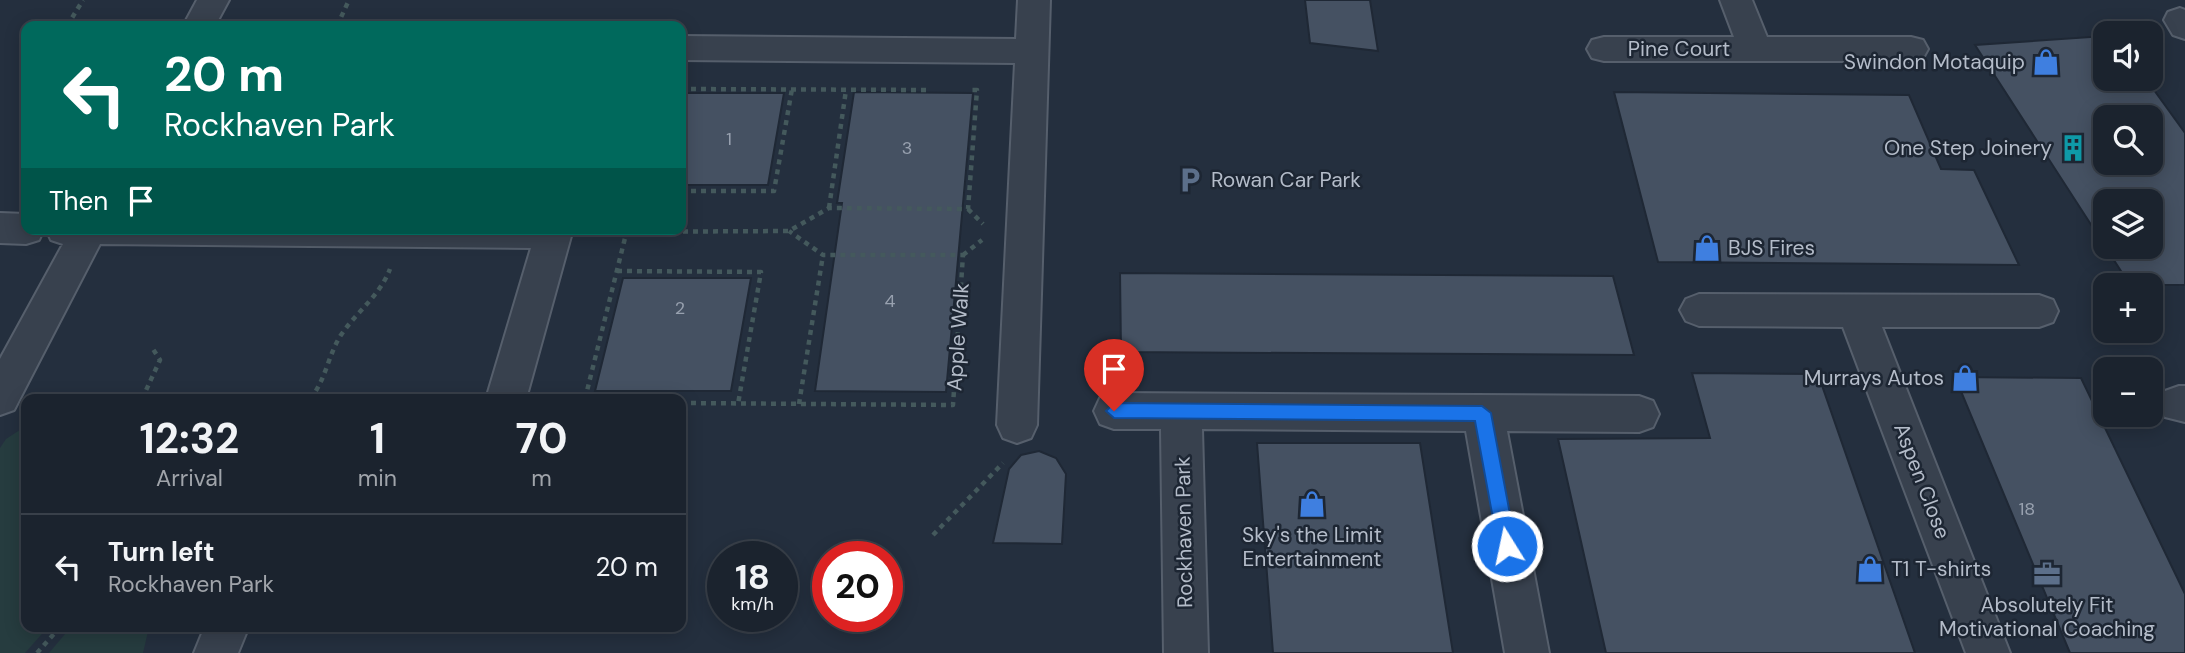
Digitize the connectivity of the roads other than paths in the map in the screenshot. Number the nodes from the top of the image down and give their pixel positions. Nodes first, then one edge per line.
1 (213, 0) edge
2 (1034, 0) edge
3 (1736, 0) edge
4 (202, 21) edge
5 (686, 48) edge
6 (1912, 49) dead end
7 (1604, 50) dead end
8 (1755, 50) junction
9 (1032, 51) junction
10 (0, 229) edge
11 (21, 229) edge
12 (87, 235) edge
13 (554, 235) edge
14 (1699, 310) dead end
15 (1856, 310) junction
16 (2039, 310) dead end
17 (507, 394) edge
18 (0, 397) edge
19 (1114, 411) dead end
20 (1181, 412) junction
21 (1482, 413) junction
22 (1639, 414) dead end
23 (1017, 425) dead end
24 (225, 632) edge
25 (216, 653) edge
26 (1186, 653) edge
27 (1527, 653) edge
28 (1988, 653) edge

1 - 4 lane
2 - 9 lane
3 - 8 lane, Pine Court
5 - 9 lane
6 - 8 lane, Pine Court
7 - 8 lane, Pine Court
9 - 23 lane
10 - 11 lane
12 - 18 lane
13 - 17 lane
14 - 15 lane
15 - 16 lane
15 - 28 lane, Aspen Close
19 - 20 lane
20 - 21 lane
20 - 26 lane, Rockhaven Park
21 - 22 lane
21 - 27 lane
24 - 25 lane

